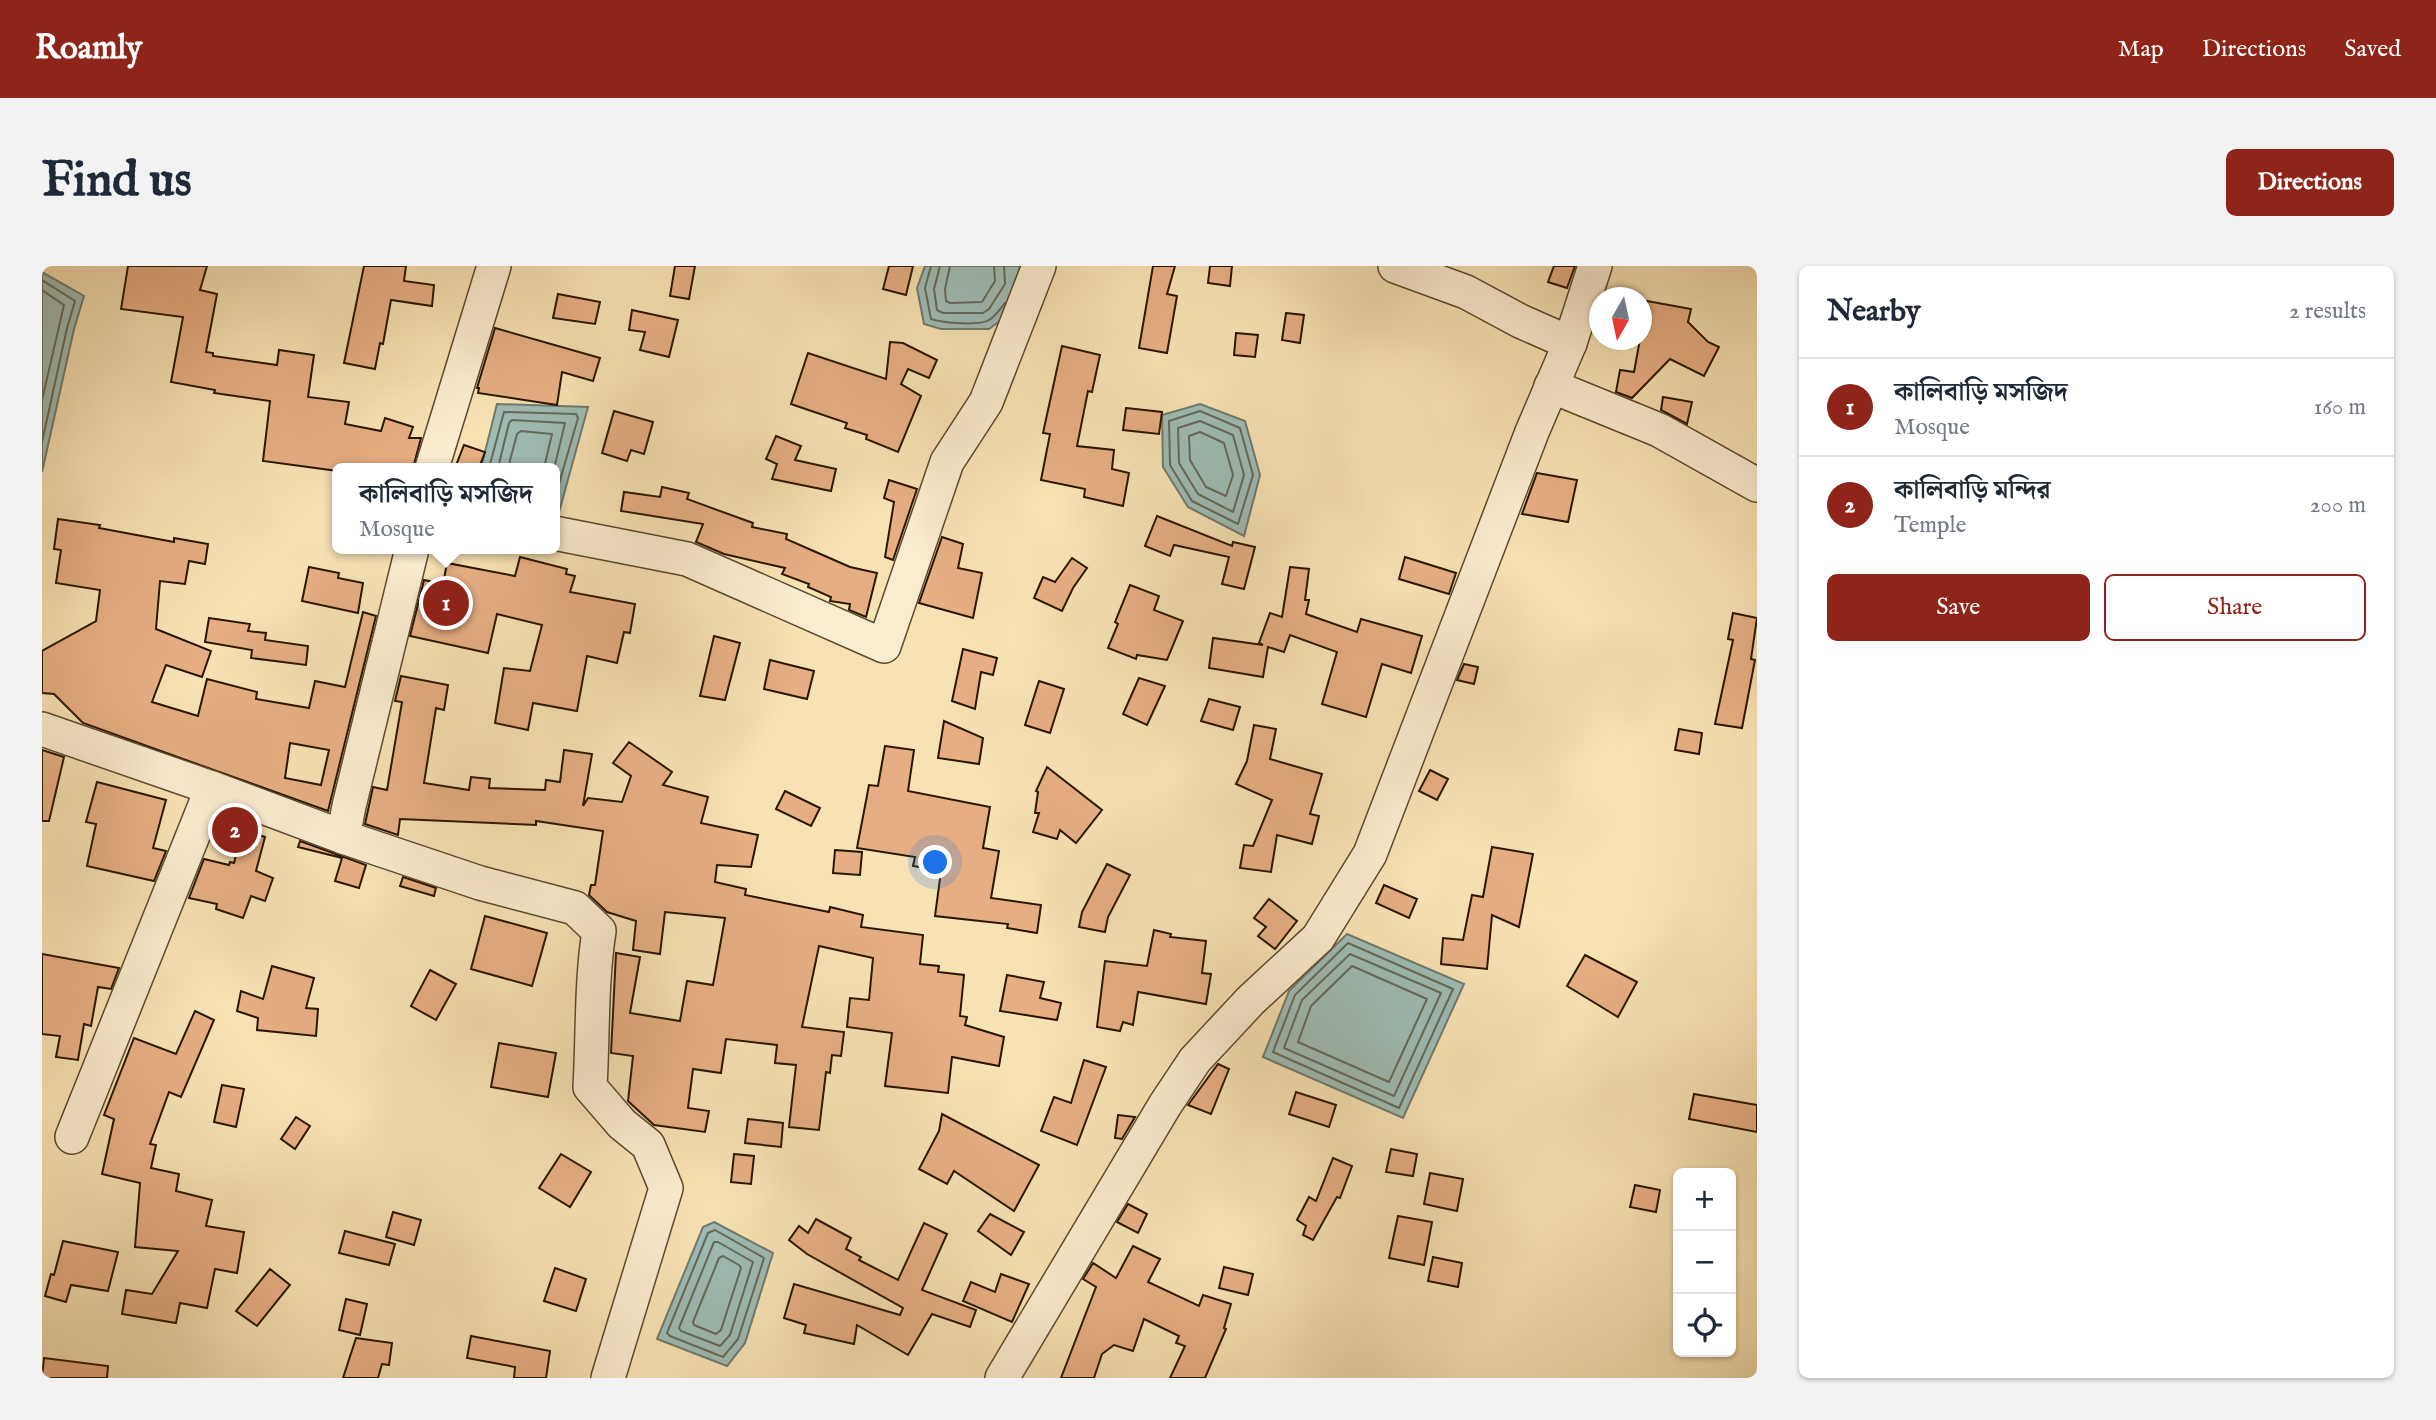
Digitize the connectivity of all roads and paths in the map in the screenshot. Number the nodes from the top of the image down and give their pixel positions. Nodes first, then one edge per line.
1 (494, 266) edge
2 (1040, 266) edge
3 (1395, 266) edge
4 (1595, 266) edge
5 (1570, 343) junction
6 (1551, 386) junction
7 (433, 463) edge
8 (1757, 485) edge
9 (560, 534) edge
10 (411, 554) edge
11 (42, 729) edge
12 (212, 788) junction
13 (343, 837) junction
14 (72, 1137) dead end
15 (608, 1378) edge
16 (1002, 1378) edge

1 - 7 street
2 - 9 street
3 - 5 street
4 - 5 street
5 - 6 street
6 - 8 street
6 - 16 street
10 - 13 street
11 - 12 street
12 - 13 street
12 - 14 street
13 - 15 street

